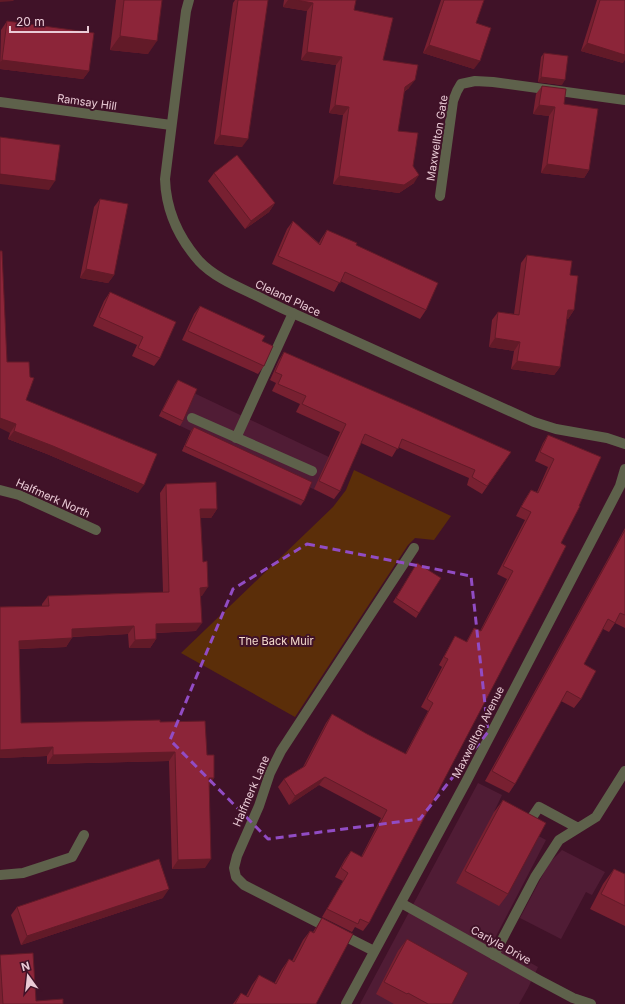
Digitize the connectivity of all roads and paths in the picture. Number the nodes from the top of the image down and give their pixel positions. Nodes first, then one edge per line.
1 (188, 0) edge
2 (625, 100) edge
3 (0, 102) edge
4 (171, 125) junction
5 (440, 196) dead end
6 (293, 313) junction
7 (192, 418) dead end
8 (236, 438) junction
9 (625, 444) edge
10 (625, 469) edge
11 (312, 471) dead end
12 (0, 490) edge
13 (96, 530) dead end
14 (414, 548) dead end
15 (625, 771) edge
16 (531, 819) edge
17 (578, 828) junction
18 (84, 835) dead end
19 (0, 875) edge
20 (401, 903) junction
21 (374, 951) junction
22 (494, 955) junction
23 (346, 1004) edge
24 (591, 1004) edge

1 - 4 street, Cleland Place
2 - 5 street, Maxwellton Gate
3 - 4 street, Ramsay Hill
4 - 6 street, Cleland Place
6 - 8 street
6 - 9 street, Cleland Place
7 - 8 street
8 - 11 street
10 - 20 street, Maxwellton Avenue
12 - 13 street, Halfmerk North
14 - 21 street, Halfmerk Lane
15 - 17 street
16 - 17 street
17 - 22 street
18 - 19 street
20 - 21 street, Maxwellton Avenue
20 - 22 street, Carlyle Drive
21 - 23 street, Maxwellton Avenue
22 - 24 street, Carlyle Drive

